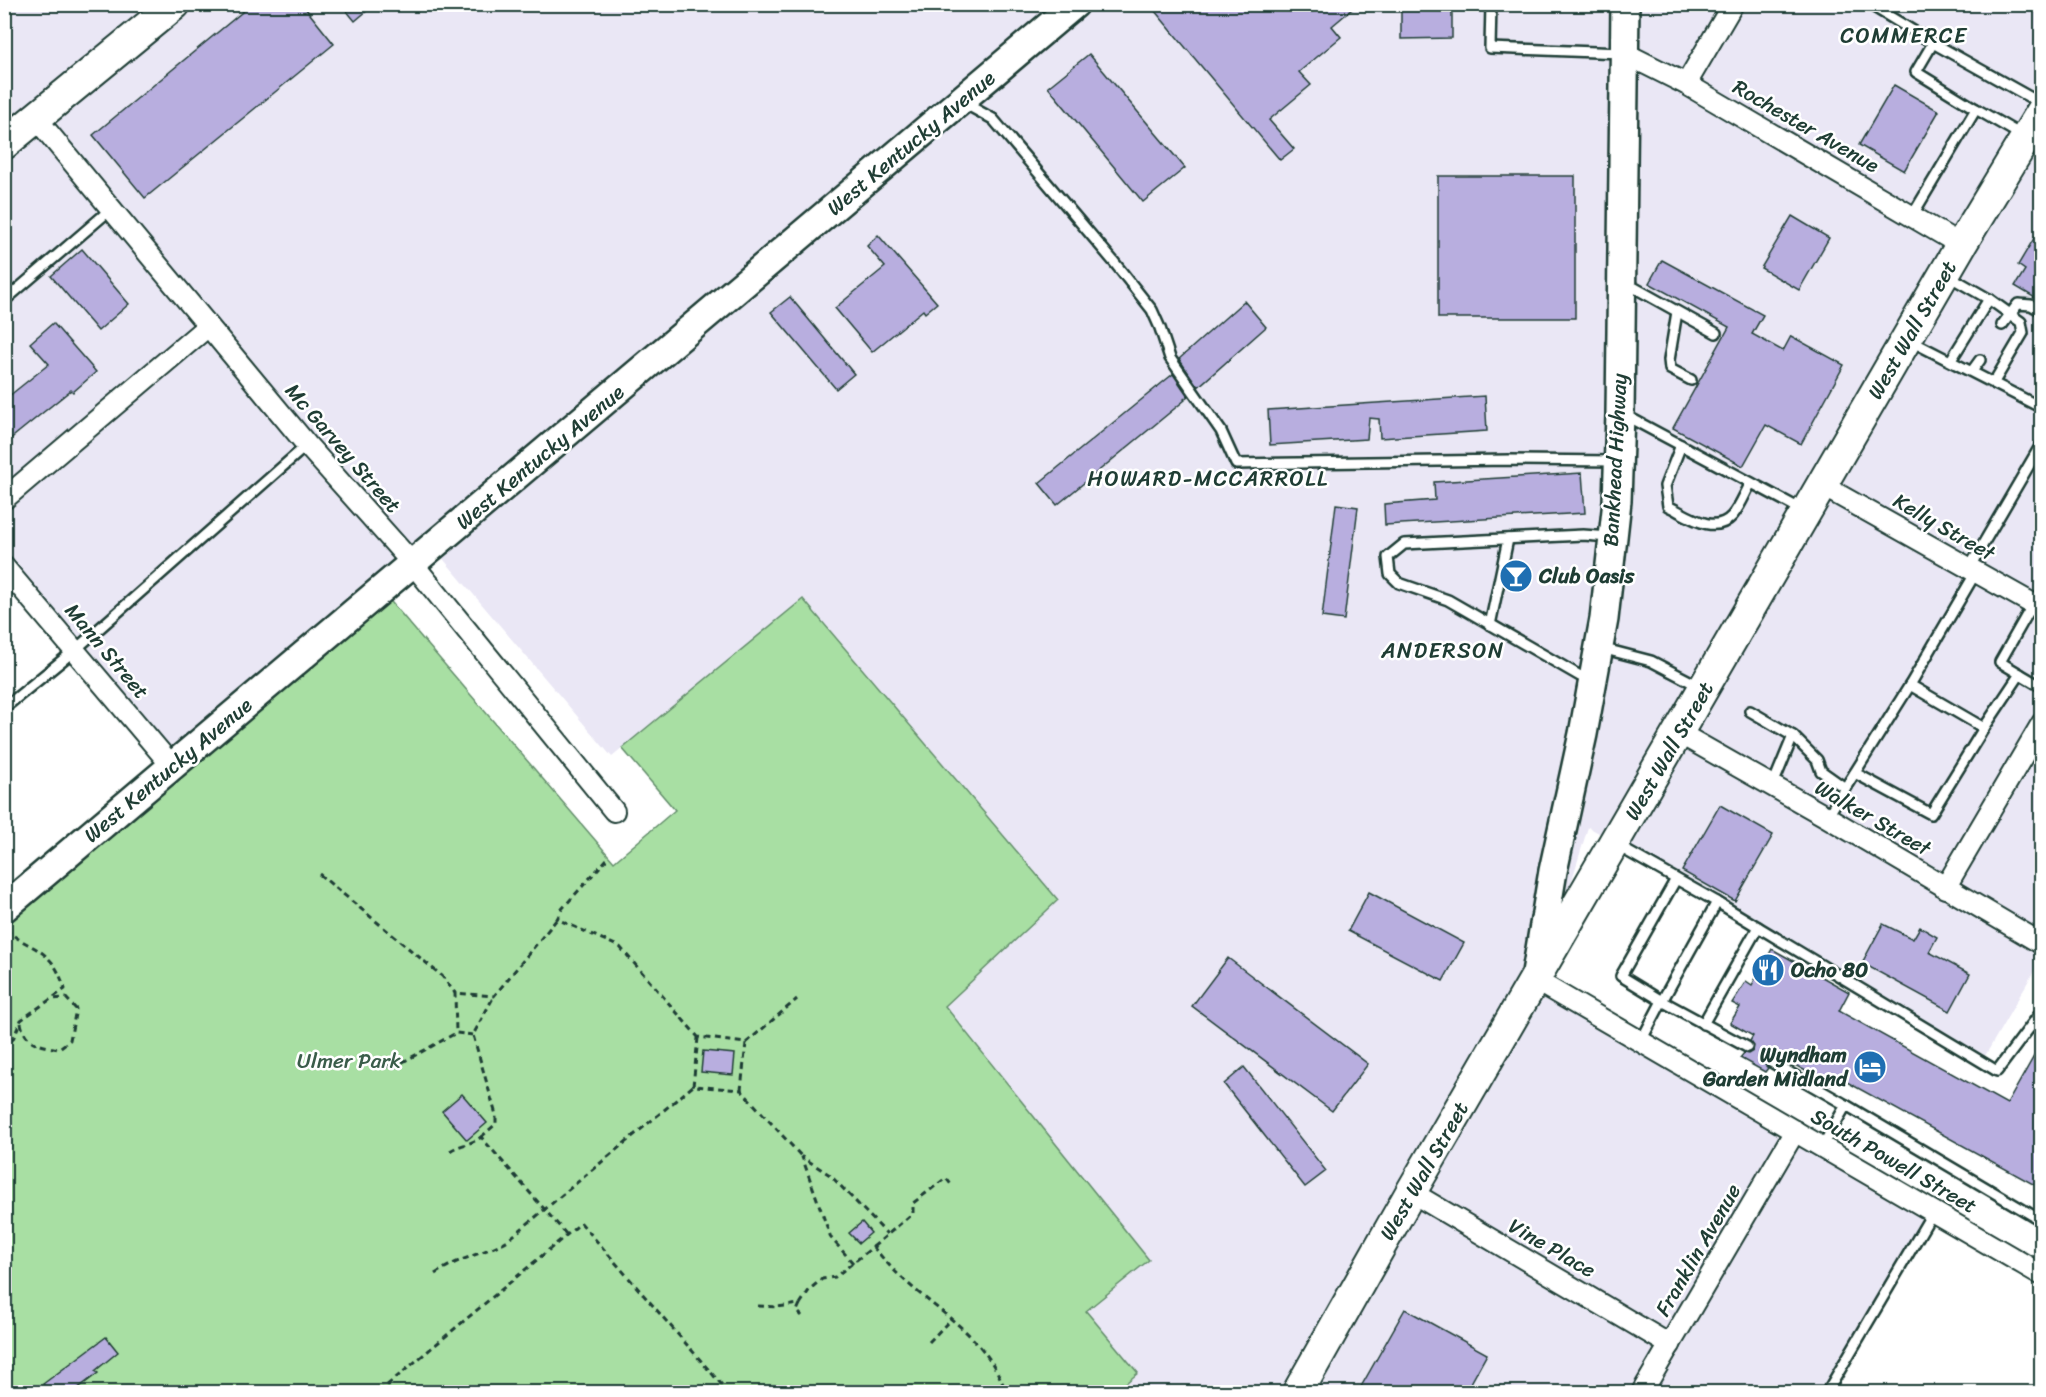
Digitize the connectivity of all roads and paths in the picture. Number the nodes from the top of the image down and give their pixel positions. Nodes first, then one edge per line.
1 (175, 4) edge
2 (1075, 4) edge
3 (1491, 4) edge
4 (1625, 4) edge
5 (1733, 4) edge
6 (1869, 4) edge
7 (1933, 43) junction
8 (1624, 53) junction
9 (1686, 84) junction
10 (960, 101) junction
11 (1976, 108) junction
12 (36, 118) junction
13 (2036, 124) edge
14 (4, 144) edge
15 (111, 209) junction
16 (1912, 216) junction
17 (1962, 244) junction
18 (1945, 274) junction
19 (1621, 281) junction
20 (1989, 299) junction
21 (4, 301) edge
22 (2042, 311) edge
23 (1677, 312) junction
24 (2009, 313) junction
25 (2002, 325) dead end
26 (208, 326) junction
27 (1716, 333) dead end
28 (1907, 339) junction
29 (1951, 360) junction
30 (1980, 360) dead end
31 (1972, 371) junction
32 (1691, 380) dead end
33 (1994, 382) junction
34 (2042, 408) edge
35 (1620, 418) junction
36 (2042, 443) edge
37 (307, 445) junction
38 (1681, 445) junction
39 (1619, 461) junction
40 (1751, 483) junction
41 (1822, 486) junction
42 (4, 499) edge
43 (1807, 513) junction
44 (1613, 538) junction
45 (1508, 539) junction
46 (413, 564) junction
47 (4, 567) edge
48 (1972, 570) junction
49 (2037, 607) edge
50 (1490, 625) junction
51 (1599, 648) junction
52 (75, 650) junction
53 (2020, 674) junction
54 (1593, 676) junction
55 (1910, 685) junction
56 (2042, 687) edge
57 (1704, 689) junction
58 (4, 708) edge
59 (1750, 711) dead end
60 (2042, 723) edge
61 (1984, 728) junction
62 (1679, 733) junction
63 (1793, 736) junction
64 (172, 766) junction
65 (1855, 773) junction
66 (1772, 787) junction
67 (1845, 788) junction
68 (614, 811) dead end
69 (1827, 818) junction
70 (1614, 844) junction
71 (607, 859) dead end
72 (319, 874) dead end
73 (1676, 879) junction
74 (1945, 888) junction
75 (1717, 903) junction
76 (4, 908) edge
77 (557, 919) junction
78 (4, 927) edge
79 (1758, 927) junction
80 (2042, 944) edge
81 (1535, 980) junction
82 (455, 993) junction
83 (494, 996) junction
84 (50, 999) junction
85 (797, 999) dead end
86 (1662, 1001) junction
87 (2042, 1011) edge
88 (20, 1022) junction
89 (1703, 1024) junction
90 (456, 1033) junction
91 (473, 1035) junction
92 (698, 1037) junction
93 (1641, 1041) junction
94 (746, 1042) junction
95 (1747, 1047) dead end
96 (4, 1048) edge
97 (1771, 1062) dead end
98 (386, 1063) dead end
99 (693, 1086) junction
100 (741, 1090) junction
101 (1846, 1106) junction
102 (1795, 1131) junction
103 (481, 1137) junction
104 (1822, 1147) junction
105 (450, 1151) dead end
106 (802, 1157) junction
107 (953, 1187) dead end
108 (1412, 1192) junction
109 (544, 1210) junction
110 (1933, 1212) junction
111 (2042, 1221) edge
112 (887, 1234) junction
113 (567, 1235) junction
114 (873, 1247) junction
115 (854, 1263) junction
116 (435, 1274) dead end
117 (2042, 1275) edge
118 (800, 1304) junction
119 (758, 1306) dead end
120 (802, 1316) dead end
121 (951, 1319) junction
122 (929, 1342) dead end
123 (1670, 1345) junction
124 (379, 1392) edge
125 (728, 1392) edge
126 (1006, 1392) edge
127 (1298, 1392) edge
128 (1642, 1392) edge
129 (1827, 1392) edge

1 - 12 main road
2 - 10 street, West Kentucky Avenue
3 - 8 lane
4 - 8 street, Bankhead Highway
5 - 9 street
6 - 7 lane
7 - 11 lane
7 - 13 lane
8 - 9 street, Rochester Avenue
8 - 19 street, Bankhead Highway
9 - 16 street, Rochester Avenue
10 - 39 lane
10 - 46 street, West Kentucky Avenue
11 - 13 lane
11 - 16 lane
12 - 14 main road
12 - 15 street, Mc Garvey Street
13 - 17 main road, West Wall Street
15 - 21 lane
15 - 26 street, Mc Garvey Street
16 - 17 street, Rochester Avenue
17 - 18 main road, West Wall Street
18 - 20 lane
18 - 28 main road, West Wall Street
19 - 23 lane
19 - 35 street, Bankhead Highway
20 - 24 lane
20 - 29 lane
22 - 24 lane
23 - 27 lane
23 - 32 lane
24 - 25 lane
24 - 33 lane
26 - 37 street, Mc Garvey Street
26 - 42 street
28 - 29 lane
28 - 41 main road, West Wall Street
29 - 31 lane
30 - 31 lane
31 - 33 lane
33 - 34 lane
35 - 38 lane
35 - 39 street, Bankhead Highway
36 - 48 lane
37 - 46 street, Mc Garvey Street
37 - 52 lane
38 - 40 lane
38 - 40 lane
39 - 44 street, Bankhead Highway
40 - 43 lane
41 - 43 main road, West Wall Street
41 - 48 street, Kelly Street
43 - 57 main road, West Wall Street
44 - 45 lane
44 - 51 street, Bankhead Highway
45 - 50 lane
45 - 50 lane
46 - 64 street, West Kentucky Avenue
46 - 68 street, Mc Garvey Street
47 - 52 street, Mann Street
48 - 49 street, Kelly Street
48 - 55 lane
49 - 53 lane
50 - 54 lane
51 - 54 street, Bankhead Highway
51 - 57 lane
52 - 58 lane
52 - 64 street, Mann Street
53 - 56 lane
53 - 61 lane
54 - 81 street, Bankhead Highway
55 - 61 lane
55 - 65 lane
57 - 62 main road, West Wall Street
59 - 63 lane
60 - 74 street
61 - 65 lane
62 - 66 street, Walker Street
62 - 70 main road, West Wall Street
63 - 66 lane
63 - 67 lane
64 - 76 street, West Kentucky Avenue
65 - 67 lane
66 - 69 street, Walker Street
67 - 69 lane
69 - 74 street, Walker Street
70 - 73 lane
70 - 81 main road, West Wall Street
71 - 77 path
72 - 82 path
73 - 75 lane
73 - 86 lane
74 - 80 street, Walker Street
75 - 79 lane
75 - 86 lane
77 - 83 path
77 - 92 path
78 - 84 path
79 - 87 lane
79 - 89 lane
81 - 93 street, South Powell Street
81 - 108 main road, West Wall Street
82 - 83 path
82 - 90 path
83 - 91 path
84 - 88 path
84 - 88 path
85 - 94 path
86 - 89 lane
86 - 93 lane
88 - 96 path
89 - 95 lane
90 - 91 path
90 - 98 path
91 - 103 path
92 - 94 path
92 - 99 path
93 - 102 street, South Powell Street
94 - 100 path
97 - 101 lane
99 - 100 path
99 - 109 path
100 - 106 path
101 - 104 lane
101 - 111 lane
102 - 104 street, South Powell Street
102 - 123 street, Franklin Avenue
103 - 105 path
103 - 109 path
104 - 110 street, South Powell Street
106 - 112 path
106 - 115 path
107 - 112 path
108 - 123 street, Vine Place
108 - 127 main road, West Wall Street
109 - 113 path
109 - 116 path
110 - 117 street, South Powell Street
110 - 129 lane
112 - 114 path
113 - 124 path
113 - 125 path
114 - 115 path
114 - 121 path
115 - 118 path
118 - 119 path
118 - 120 path
121 - 122 path
121 - 126 path
123 - 128 street, Franklin Avenue

